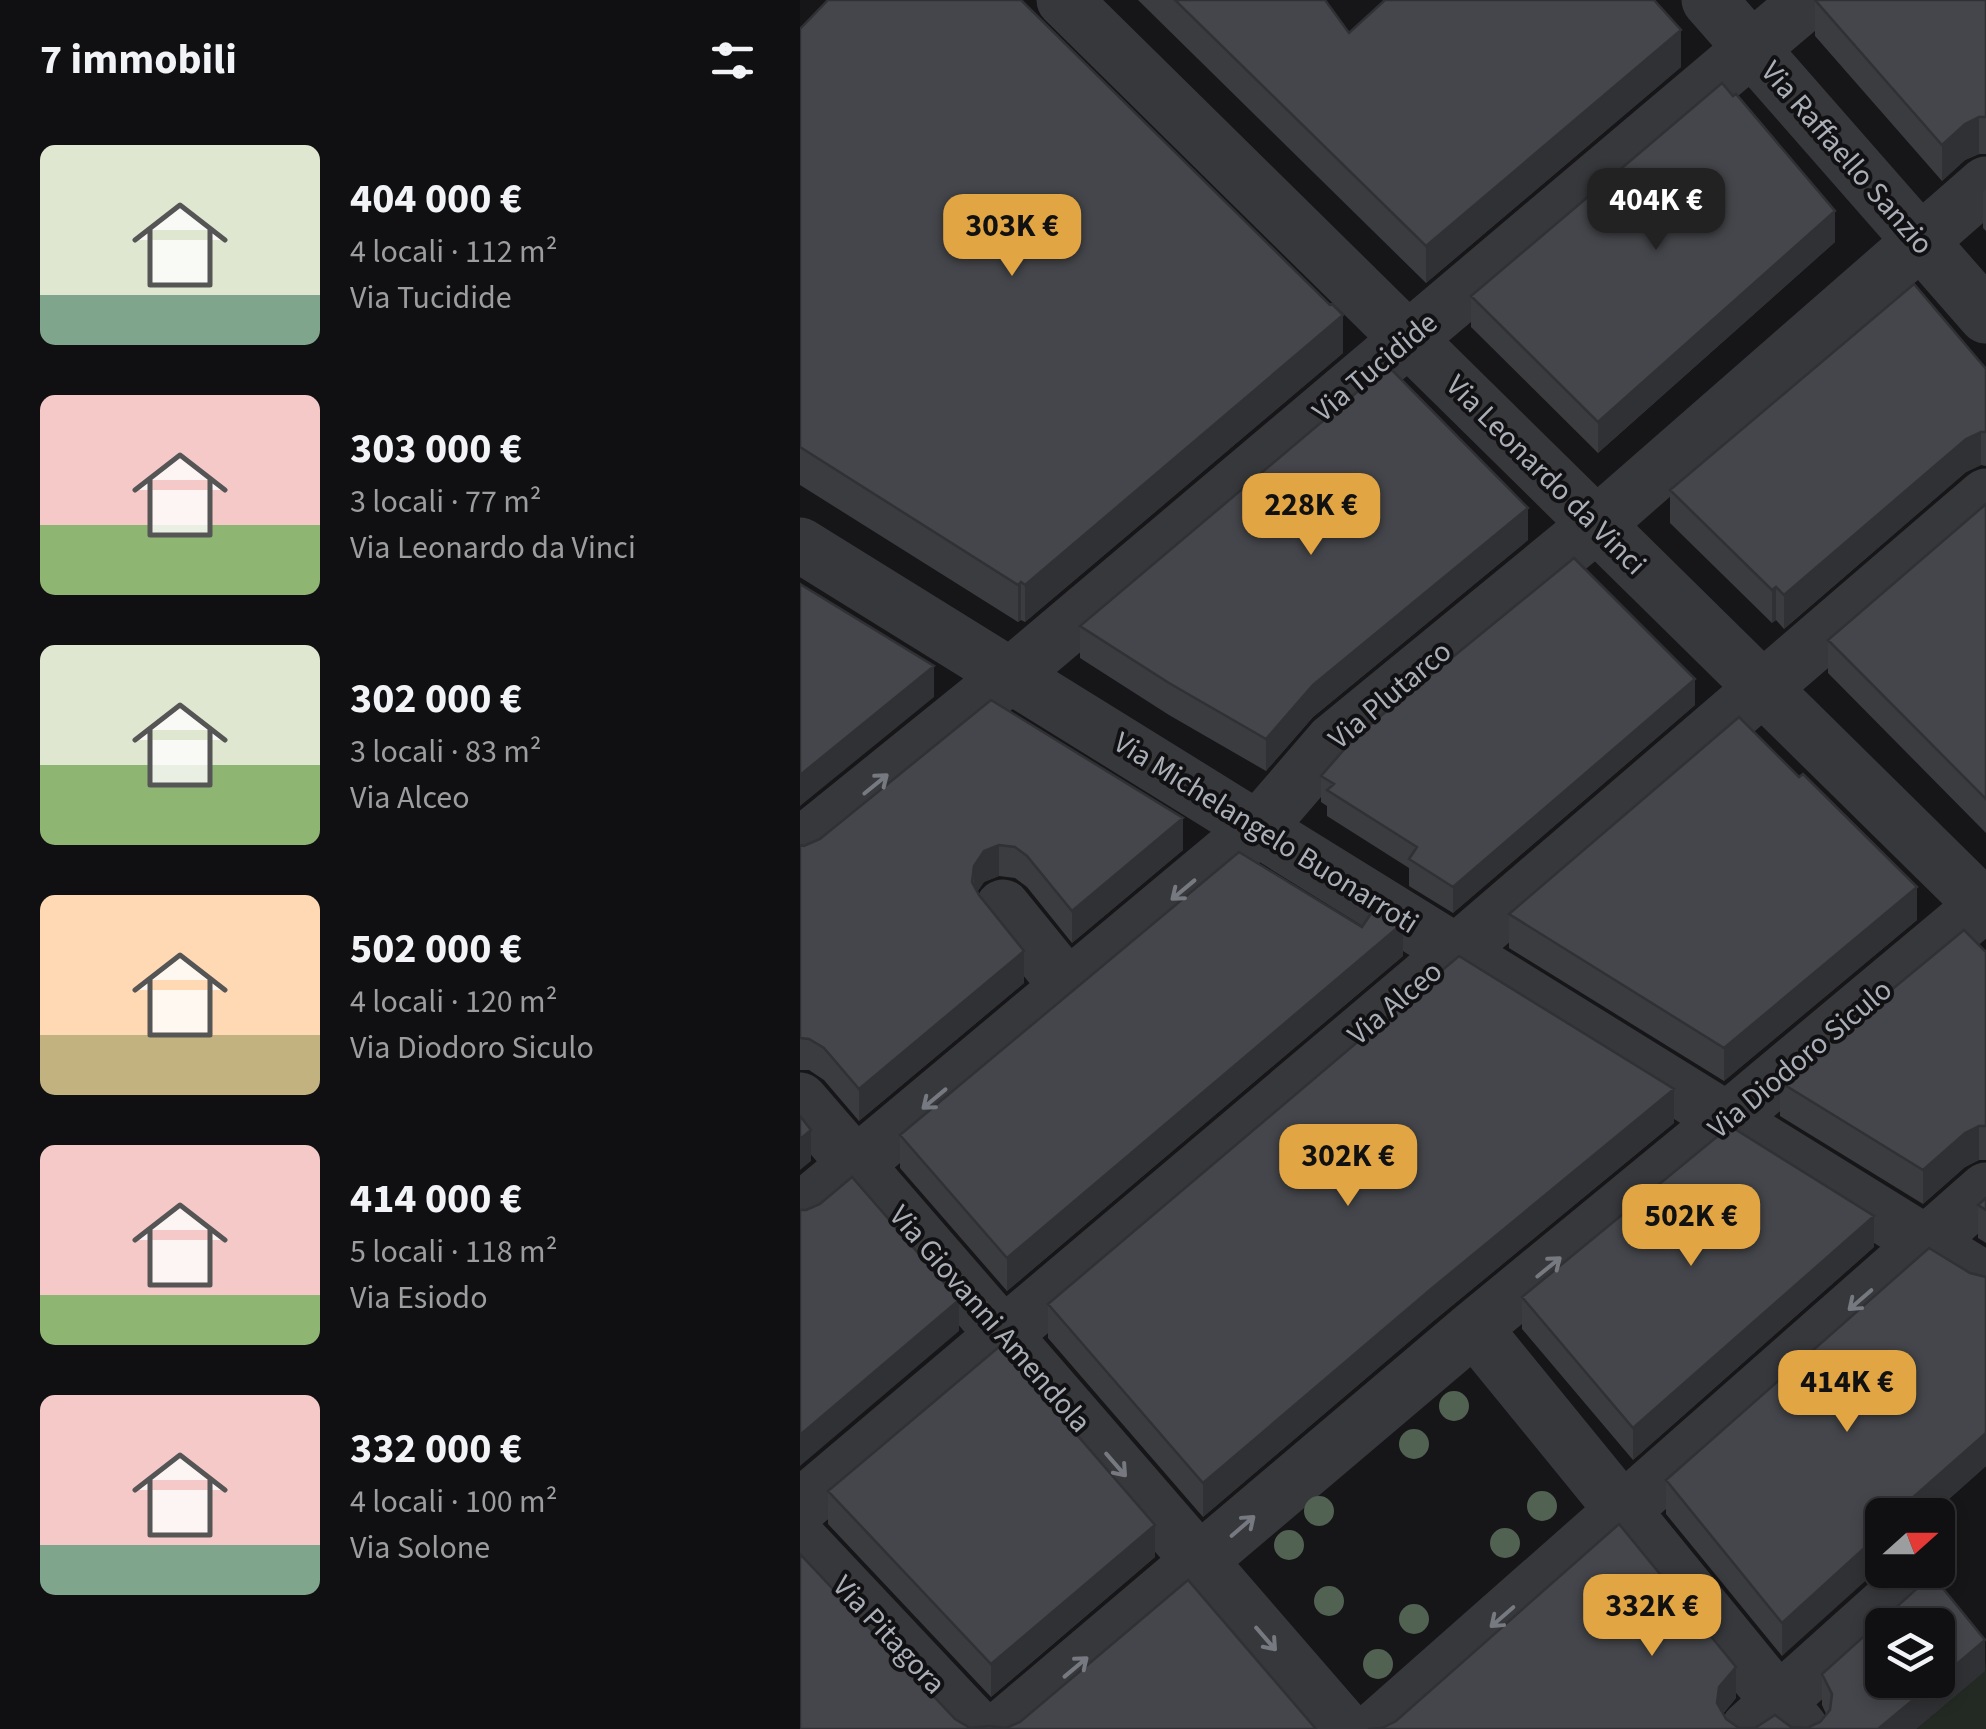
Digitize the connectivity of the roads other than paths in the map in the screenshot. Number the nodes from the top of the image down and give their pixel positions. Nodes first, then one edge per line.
1 (1064, 0) edge
2 (1709, 0) edge
3 (1808, 0) edge
4 (1752, 48) junction
5 (1986, 184) edge
6 (1920, 241) junction
7 (1986, 316) edge
8 (1409, 338) junction
9 (1986, 496) edge
10 (1596, 524) junction
11 (800, 545) edge
12 (1011, 675) junction
13 (1762, 687) junction
14 (1258, 828) junction
15 (800, 846) edge
16 (1985, 905) edge
17 (1003, 907) dead end
18 (1456, 952) junction
19 (1068, 987) junction
20 (800, 1100) edge
21 (1728, 1119) junction
22 (856, 1164) junction
23 (1986, 1190) edge
24 (800, 1211) edge
25 (1926, 1242) junction
26 (1986, 1280) edge
27 (1474, 1328) junction
28 (1002, 1334) junction
29 (800, 1506) edge
30 (1638, 1507) junction
31 (800, 1540) edge
32 (1183, 1563) junction
33 (1907, 1588) edge
34 (1776, 1720) edge
35 (978, 1729) edge
36 (1001, 1729) edge
37 (1345, 1729) edge
38 (1375, 1729) edge

1 - 8 street, Via Leonardo da Vinci
2 - 4 street, Via Raffaello Sanzio
3 - 4 street, Via Tucidide
4 - 6 street, Via Raffaello Sanzio
4 - 8 street, Via Tucidide
5 - 6 street, Via Plutarco
6 - 7 street, Via Raffaello Sanzio
6 - 10 street, Via Plutarco
8 - 10 street, Via Leonardo da Vinci
8 - 12 street, Via Tucidide
9 - 13 street, Via Alceo
10 - 13 street, Via Leonardo da Vinci
10 - 14 street, Via Plutarco
11 - 12 street, Via Michelangelo Buonarroti
12 - 14 street, Via Michelangelo Buonarroti
15 -> 12 street, Via Tucidide
13 - 16 street, Via Leonardo da Vinci
13 - 18 street, Via Alceo
14 - 18 street, Via Michelangelo Buonarroti
14 -> 19 street, Via Plutarco
16 - 21 street, Via Diodoro Siculo
17 - 19 street
18 - 21 street, Via Michelangelo Buonarroti
18 - 28 street, Via Alceo
19 -> 22 street, Via Plutarco
20 - 22 street, Via Giovanni Amendola
21 - 25 street, Via Michelangelo Buonarroti
27 -> 21 street, Via Diodoro Siculo
22 - 24 street, Via Plutarco
22 - 28 street, Via Giovanni Amendola
23 - 25 street
25 - 26 street, Via Michelangelo Buonarroti
25 -> 30 street
27 - 30 street
32 -> 27 street, Via Diodoro Siculo
28 - 29 street, Via Alceo
28 -> 32 street, Via Giovanni Amendola
30 - 34 street
30 -> 38 street
31 - 35 street, Via Pitagora
36 -> 32 street
32 -> 37 street, Via Giovanni Amendola
33 - 34 street

